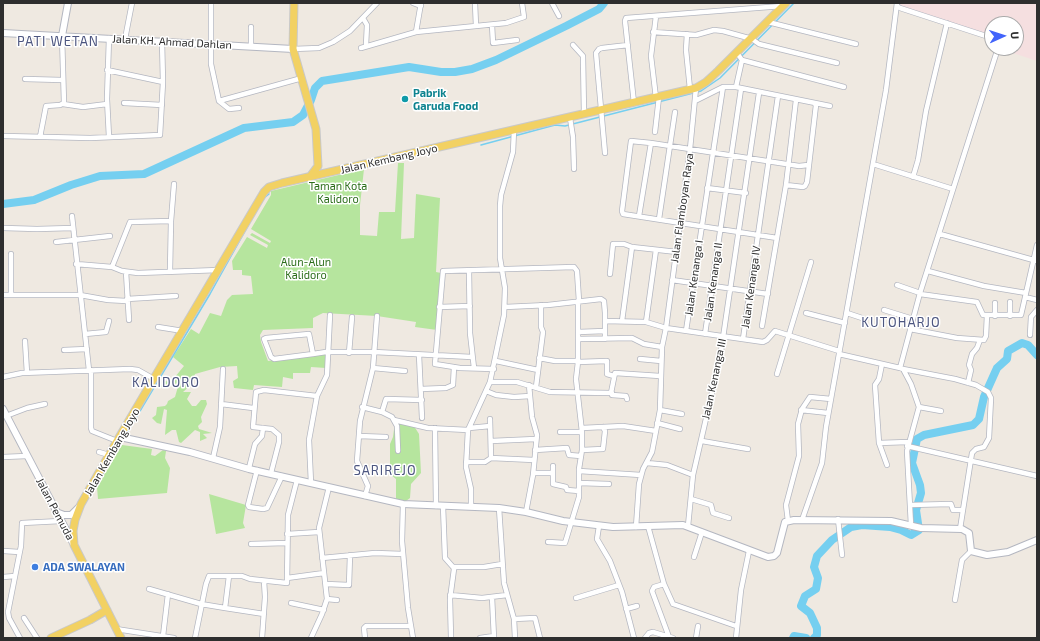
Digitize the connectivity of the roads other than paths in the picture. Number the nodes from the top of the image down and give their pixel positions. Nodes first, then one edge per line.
1 (68, 3) edge
2 (132, 3) edge
3 (211, 3) edge
4 (294, 3) edge
5 (377, 3) edge
6 (413, 3) edge
7 (475, 3) edge
8 (522, 3) edge
9 (552, 3) edge
10 (421, 4) edge
11 (784, 4) edge
12 (897, 4) edge
13 (755, 6) edge
14 (559, 16) dead end
15 (656, 16) junction
16 (363, 18) junction
17 (768, 22) junction
18 (947, 23) junction
19 (492, 25) junction
20 (476, 26) junction
21 (251, 27) dead end
22 (416, 32) junction
23 (653, 32) junction
24 (3, 33) edge
25 (687, 34) junction
26 (984, 35) edge
27 (62, 36) junction
28 (109, 38) junction
29 (125, 39) junction
30 (752, 39) junction
31 (517, 40) dead end
32 (162, 41) junction
33 (210, 43) junction
34 (856, 44) dead end
35 (366, 45) junction
36 (573, 45) dead end
37 (628, 45) junction
38 (251, 46) junction
39 (293, 48) junction
40 (361, 48) dead end
41 (737, 53) junction
42 (995, 56) edge
43 (742, 60) junction
44 (837, 63) dead end
45 (108, 70) junction
46 (302, 78) junction
47 (25, 79) dead end
48 (62, 80) junction
49 (163, 82) junction
50 (723, 87) junction
51 (844, 87) dead end
52 (693, 88) junction
53 (738, 88) junction
54 (759, 92) junction
55 (778, 96) junction
56 (657, 97) junction
57 (796, 100) junction
58 (219, 101) junction
59 (695, 101) junction
60 (124, 103) dead end
61 (634, 103) junction
62 (814, 103) junction
63 (63, 104) junction
64 (107, 104) junction
65 (162, 105) junction
66 (830, 106) dead end
67 (239, 108) dead end
68 (601, 110) junction
69 (675, 112) dead end
70 (584, 114) junction
71 (570, 118) junction
72 (514, 130) junction
73 (655, 132) dead end
74 (3, 136) edge
75 (40, 137) junction
76 (109, 137) junction
77 (651, 142) junction
78 (670, 146) junction
79 (690, 149) junction
80 (712, 152) junction
81 (605, 153) dead end
82 (732, 156) junction
83 (751, 158) junction
84 (318, 161) junction
85 (769, 162) junction
86 (788, 164) junction
87 (873, 164) junction
88 (808, 165) junction
89 (574, 169) dead end
90 (334, 172) junction
91 (913, 177) junction
92 (309, 178) junction
93 (174, 184) dead end
94 (786, 185) junction
95 (707, 188) junction
96 (953, 189) junction
97 (726, 190) junction
98 (746, 193) junction
99 (72, 216) dead end
100 (640, 216) junction
101 (659, 219) junction
102 (172, 221) junction
103 (681, 222) junction
104 (702, 226) junction
105 (3, 228) edge
106 (73, 228) junction
107 (721, 229) junction
108 (740, 232) junction
109 (758, 234) junction
110 (940, 234) junction
111 (110, 236) dead end
112 (777, 238) junction
113 (74, 240) junction
114 (56, 242) dead end
115 (1037, 245) edge
116 (632, 247) junction
117 (656, 250) junction
118 (677, 252) junction
119 (11, 254) dead end
120 (1035, 261) edge
121 (811, 262) dead end
122 (76, 264) junction
123 (112, 267) junction
124 (219, 270) junction
125 (502, 270) junction
126 (170, 271) junction
127 (469, 271) junction
128 (928, 271) junction
129 (126, 272) junction
130 (610, 274) dead end
131 (672, 280) junction
132 (693, 283) junction
133 (897, 285) dead end
134 (712, 286) junction
135 (731, 289) junction
136 (750, 292) junction
137 (768, 294) junction
138 (920, 294) junction
139 (3, 295) edge
140 (11, 295) junction
141 (1026, 295) junction
142 (80, 296) junction
143 (176, 296) dead end
144 (127, 300) junction
145 (1037, 300) edge
146 (578, 301) junction
147 (1010, 302) dead end
148 (995, 303) dead end
149 (541, 305) junction
150 (470, 306) junction
151 (439, 307) junction
152 (505, 307) junction
153 (884, 310) dead end
154 (1037, 310) edge
155 (806, 313) dead end
156 (846, 313) junction
157 (330, 315) dead end
158 (377, 316) dead end
159 (987, 316) junction
160 (995, 316) junction
161 (1010, 316) junction
162 (352, 317) dead end
163 (862, 318) dead end
164 (913, 319) junction
165 (129, 320) dead end
166 (109, 321) dead end
167 (605, 321) junction
168 (622, 321) junction
169 (646, 322) junction
170 (845, 323) junction
171 (762, 326) dead end
172 (158, 327) dead end
173 (666, 328) junction
174 (910, 329) junction
175 (182, 331) junction
176 (605, 331) junction
177 (686, 331) junction
178 (578, 332) junction
179 (85, 334) junction
180 (705, 334) junction
181 (1030, 334) dead end
182 (790, 336) junction
183 (724, 337) junction
184 (578, 339) junction
185 (605, 339) junction
186 (743, 339) junction
187 (980, 340) junction
188 (25, 341) dead end
189 (662, 347) junction
190 (87, 349) junction
191 (64, 350) dead end
192 (328, 352) junction
193 (374, 352) junction
194 (349, 353) junction
195 (839, 353) junction
196 (313, 354) junction
197 (419, 355) junction
198 (435, 355) junction
199 (472, 357) junction
200 (539, 358) junction
201 (640, 359) dead end
202 (661, 360) junction
203 (496, 361) junction
204 (578, 361) junction
205 (882, 364) junction
206 (454, 367) junction
207 (373, 368) junction
208 (474, 368) junction
209 (901, 368) junction
210 (222, 369) dead end
211 (494, 369) junction
212 (90, 370) junction
213 (538, 370) junction
214 (405, 371) dead end
215 (27, 373) junction
216 (777, 374) dead end
217 (614, 376) junction
218 (660, 376) junction
219 (3, 377) edge
220 (154, 379) junction
221 (490, 382) junction
222 (968, 383) junction
223 (529, 385) junction
224 (536, 387) junction
225 (421, 389) junction
226 (486, 391) junction
227 (577, 393) junction
228 (612, 393) junction
229 (318, 396) junction
230 (530, 396) junction
231 (627, 399) dead end
232 (831, 399) junction
233 (422, 400) junction
234 (45, 404) dead end
235 (221, 404) junction
236 (362, 407) junction
237 (919, 407) junction
238 (253, 408) junction
239 (3, 409) edge
240 (660, 410) junction
241 (801, 410) junction
242 (941, 411) dead end
243 (382, 412) junction
244 (828, 413) junction
245 (682, 414) dead end
246 (6, 416) junction
247 (422, 418) dead end
248 (490, 419) dead end
249 (394, 420) junction
250 (657, 423) junction
251 (490, 426) junction
252 (603, 427) junction
253 (264, 428) junction
254 (435, 428) junction
255 (468, 429) junction
256 (680, 429) dead end
257 (582, 430) junction
258 (560, 432) dead end
259 (656, 432) junction
260 (359, 436) junction
261 (386, 437) dead end
262 (121, 439) junction
263 (536, 439) junction
264 (491, 441) junction
265 (702, 441) junction
266 (879, 443) junction
267 (911, 446) junction
268 (748, 449) dead end
269 (535, 450) junction
270 (582, 450) junction
271 (398, 451) dead end
272 (99, 452) dead end
273 (109, 455) junction
274 (27, 456) junction
275 (581, 456) junction
276 (3, 457) edge
277 (213, 458) junction
278 (491, 458) junction
279 (534, 460) junction
280 (466, 462) junction
281 (970, 462) junction
282 (647, 463) junction
283 (887, 465) dead end
284 (553, 466) dead end
285 (249, 468) junction
286 (257, 470) junction
287 (579, 471) junction
288 (271, 473) junction
289 (534, 473) junction
290 (553, 473) junction
291 (641, 475) junction
292 (693, 475) junction
293 (282, 476) junction
294 (1037, 476) edge
295 (297, 480) junction
296 (311, 483) junction
297 (579, 483) junction
298 (609, 484) dead end
299 (329, 488) junction
300 (579, 491) junction
301 (365, 496) junction
302 (691, 499) junction
303 (81, 504) junction
304 (403, 504) junction
305 (910, 505) junction
306 (436, 506) junction
307 (443, 506) junction
308 (471, 506) junction
309 (499, 508) junction
310 (962, 510) junction
311 (56, 512) junction
312 (526, 512) junction
313 (729, 518) dead end
314 (838, 519) junction
315 (61, 520) junction
316 (802, 520) junction
317 (788, 521) junction
318 (570, 522) junction
319 (599, 526) junction
320 (648, 526) junction
321 (688, 526) junction
322 (916, 526) junction
323 (636, 527) junction
324 (960, 529) junction
325 (319, 532) junction
326 (702, 532) junction
327 (287, 534) junction
328 (1037, 540) edge
329 (548, 542) dead end
330 (286, 543) junction
331 (251, 544) dead end
332 (74, 545) junction
333 (4, 550) dead end
334 (749, 551) junction
335 (971, 551) junction
336 (19, 552) junction
337 (403, 554) junction
338 (350, 555) junction
339 (842, 555) dead end
340 (694, 557) dead end
341 (322, 558) junction
342 (502, 564) junction
343 (454, 567) junction
344 (324, 573) junction
345 (15, 576) junction
346 (229, 576) junction
347 (3, 577) edge
348 (287, 578) junction
349 (264, 581) junction
350 (326, 584) junction
351 (664, 584) junction
352 (619, 585) junction
353 (149, 589) dead end
354 (168, 594) junction
355 (450, 595) junction
356 (507, 595) junction
357 (492, 597) junction
358 (576, 598) dead end
359 (327, 599) junction
360 (337, 600) dead end
361 (955, 600) dead end
362 (291, 602) dead end
363 (201, 604) junction
364 (638, 606) dead end
365 (225, 608) junction
366 (626, 609) junction
367 (107, 610) junction
368 (324, 610) junction
369 (264, 614) junction
370 (24, 618) dead end
371 (514, 619) junction
372 (410, 626) junction
373 (698, 626) dead end
374 (736, 626) junction
375 (116, 628) junction
376 (163, 636) junction
377 (494, 637) edge
378 (671, 637) edge
379 (20, 638) edge
380 (37, 638) edge
381 (51, 638) edge
382 (121, 638) edge
383 (174, 638) edge
384 (195, 638) edge
385 (262, 638) edge
386 (311, 638) edge
387 (365, 638) edge
388 (413, 638) edge
389 (451, 638) edge
390 (480, 638) edge
391 (515, 638) edge
392 (540, 638) edge
393 (634, 638) edge
394 (645, 638) edge
395 (696, 638) edge
396 (736, 638) edge

1 - 27 street
2 - 29 street
3 - 33 street
4 - 39 main road
5 - 16 street
6 - 10 street
7 - 20 street
8 - 19 street
9 - 14 street
10 - 22 street
11 - 13 street
11 - 17 main road, Jalan Kembang Joyo
12 - 18 street
12 - 87 street
13 - 15 street
15 - 23 street
15 - 37 street
16 - 35 street
16 - 39 street
17 - 30 main road, Jalan Kembang Joyo
17 - 34 street
18 - 26 street
18 - 91 street
19 - 20 street
19 - 31 street
20 - 22 street
21 - 38 street
22 - 35 street
23 - 25 street
23 - 56 street
24 - 27 street, Jalan KH. Ahmad Dahlan
25 - 30 street
25 - 52 street, Jalan Flamboyan Raya
27 - 28 street, Jalan KH. Ahmad Dahlan
27 - 48 street
28 - 29 street, Jalan KH. Ahmad Dahlan
28 - 45 street
29 - 32 street, Jalan KH. Ahmad Dahlan
30 - 41 main road, Jalan Kembang Joyo
30 - 44 street
32 - 33 street, Jalan KH. Ahmad Dahlan
32 - 49 street
33 - 38 street, Jalan KH. Ahmad Dahlan
33 - 58 street
35 - 40 street
36 - 70 street
37 - 61 street
37 - 68 street
38 - 39 street, Jalan KH. Ahmad Dahlan
39 - 46 main road
41 - 43 street
41 - 52 main road, Jalan Kembang Joyo
42 - 96 street
43 - 51 street
43 - 53 street, Jalan Kenanga II
45 - 49 street
45 - 64 street
46 - 58 street
46 - 84 main road
47 - 48 street
48 - 63 street
49 - 65 street
50 - 53 street
50 - 59 street
50 - 80 street, Jalan Kenanga I
52 - 56 main road, Jalan Kembang Joyo
52 - 59 street, Jalan Flamboyan Raya
53 - 54 street
53 - 82 street, Jalan Kenanga II
54 - 55 street
54 - 83 street, Jalan Kenanga III
55 - 57 street
55 - 85 street, Jalan Kenanga IV
56 - 61 main road, Jalan Kembang Joyo
56 - 73 street
57 - 62 street
57 - 86 street
58 - 67 street
59 - 79 street, Jalan Flamboyan Raya
60 - 65 street
61 - 68 main road, Jalan Kembang Joyo
62 - 66 street
62 - 88 street
63 - 64 street
63 - 75 street
64 - 76 street
65 - 76 street
68 - 70 main road, Jalan Kembang Joyo
68 - 81 street
69 - 78 street
70 - 71 main road, Jalan Kembang Joyo
71 - 72 main road, Jalan Kembang Joyo
71 - 89 street
72 - 90 main road, Jalan Kembang Joyo
72 - 125 street
74 - 75 street
75 - 76 street
77 - 78 street
77 - 100 street
77 - 100 street
78 - 79 street
78 - 101 street
79 - 80 street
79 - 103 street, Jalan Flamboyan Raya
80 - 82 street
80 - 95 street, Jalan Kenanga I
82 - 83 street
82 - 97 street, Jalan Kenanga II
83 - 85 street
83 - 98 street, Jalan Kenanga III
84 - 90 main road
84 - 92 main road
85 - 86 street
85 - 109 street, Jalan Kenanga IV
86 - 88 street
86 - 94 street
87 - 91 street
87 - 156 street
88 - 94 street
90 - 92 main road, Jalan Kembang Joyo
91 - 96 street
92 - 124 main road, Jalan Kembang Joyo
93 - 102 street
94 - 112 street
95 - 97 street
95 - 104 street, Jalan Kenanga I
96 - 110 street
97 - 98 street
97 - 107 street, Jalan Kenanga II
98 - 108 street, Jalan Kenanga III
99 - 106 street
100 - 101 street
101 - 103 street
102 - 123 street
102 - 126 street
103 - 104 street
103 - 118 street, Jalan Flamboyan Raya
104 - 107 street
104 - 132 street, Jalan Kenanga I
105 - 106 street
106 - 113 street
107 - 108 street
107 - 134 street, Jalan Kenanga II
108 - 109 street
108 - 135 street, Jalan Kenanga III
109 - 112 street
109 - 136 street, Jalan Kenanga IV
110 - 120 street
110 - 128 street
111 - 113 street
112 - 137 street
113 - 114 street
113 - 122 street
115 - 120 street
116 - 117 street
116 - 130 street
116 - 168 street
117 - 118 street
117 - 169 street
118 - 131 street, Jalan Flamboyan Raya
119 - 140 street
120 - 141 street
121 - 182 street
122 - 123 street
122 - 142 street
123 - 129 street
124 - 126 street
124 - 175 main road, Jalan Kembang Joyo
125 - 127 street
125 - 146 street
125 - 152 street
126 - 129 street
127 - 150 street
127 - 151 street
128 - 138 street
128 - 141 street
129 - 144 street
131 - 132 street
131 - 173 street, Jalan Flamboyan Raya
132 - 134 street
132 - 177 street, Jalan Kenanga I
133 - 138 street
134 - 135 street
134 - 180 street, Jalan Kenanga II
135 - 136 street
135 - 183 street, Jalan Kenanga III
136 - 137 street
136 - 186 street, Jalan Kenanga IV
137 - 171 street
138 - 159 street
138 - 164 street
139 - 140 street
140 - 142 street
141 - 145 street
141 - 161 street
142 - 144 street
142 - 179 street
143 - 144 street
144 - 165 street
146 - 149 street
146 - 167 street
146 - 178 street
147 - 161 street
148 - 160 street
149 - 152 street
149 - 200 street
150 - 151 street
150 - 199 street
151 - 198 street
152 - 203 street
153 - 164 street
154 - 181 street
155 - 170 street
156 - 163 street
156 - 170 street
157 - 192 street
158 - 193 street
159 - 160 street
159 - 187 street
160 - 161 street
162 - 194 street
164 - 174 street
166 - 179 street
167 - 168 street
167 - 176 street
168 - 169 street
169 - 173 street
170 - 195 street
172 - 175 street
173 - 177 street
173 - 189 street, Jalan Flamboyan Raya
174 - 187 street
174 - 209 street
175 - 220 main road, Jalan Kembang Joyo
176 - 178 street
176 - 185 street
177 - 180 street
178 - 184 street
179 - 190 street
180 - 183 street
182 - 186 street
182 - 195 street
182 - 216 street
183 - 186 street
183 - 265 street, Jalan Kenanga III
184 - 185 street
184 - 204 street
185 - 189 street
187 - 222 street
188 - 215 street
189 - 202 street, Jalan Flamboyan Raya
190 - 191 street
190 - 212 street
192 - 194 street
192 - 196 street
192 - 229 street
193 - 194 street
193 - 197 street
193 - 207 street
195 - 205 street
195 - 232 street
196 - 196 street
197 - 198 street
197 - 225 street
198 - 199 street
198 - 206 street
199 - 208 street
200 - 204 street
200 - 213 street
201 - 202 street
202 - 218 street, Jalan Flamboyan Raya
203 - 211 street
203 - 213 street
204 - 217 street
204 - 227 street
205 - 209 street
205 - 266 street
206 - 208 street
206 - 225 street
207 - 214 street
207 - 236 street
208 - 211 street
209 - 222 street
209 - 237 street
210 - 235 street
211 - 221 street
212 - 215 street
212 - 220 street
212 - 262 street
213 - 224 street
215 - 219 street
217 - 218 street
217 - 228 street
218 - 240 street, Jalan Flamboyan Raya
220 - 262 main road, Jalan Kembang Joyo
221 - 223 street
221 - 226 street
222 - 281 street
223 - 224 street
223 - 230 street
224 - 227 street
225 - 233 street
226 - 230 street
226 - 255 street
227 - 228 street
227 - 257 street
228 - 231 street
229 - 238 street
229 - 296 street
230 - 263 street
232 - 241 street
232 - 244 street
233 - 243 street
233 - 247 street
234 - 246 street
235 - 238 street
235 - 277 street
236 - 243 street
236 - 260 street
237 - 242 street
237 - 267 street
238 - 253 street
239 - 246 street, Jalan Pemuda
240 - 245 street
240 - 250 street, Jalan Flamboyan Raya
241 - 244 street
241 - 317 street
243 - 249 street
244 - 316 street
246 - 274 street, Jalan Pemuda
248 - 251 street
249 - 254 street
249 - 271 street
250 - 256 street
250 - 259 street, Jalan Flamboyan Raya
251 - 255 street
251 - 264 street
252 - 257 street
252 - 259 street
252 - 270 street
253 - 285 street
253 - 288 street
254 - 255 street
254 - 306 street
255 - 280 street
257 - 258 street
257 - 270 street
259 - 282 street, Jalan Flamboyan Raya
260 - 261 street
260 - 301 street
262 - 273 main road, Jalan Kembang Joyo
262 - 277 street
263 - 264 street
263 - 269 street
264 - 278 street
265 - 268 street
265 - 292 street, Jalan Kenanga III
266 - 267 street
266 - 283 street
267 - 281 street
267 - 305 street
269 - 275 street
269 - 279 street
270 - 275 street
272 - 273 street
273 - 303 main road, Jalan Kembang Joyo
274 - 276 street
274 - 311 street, Jalan Pemuda
275 - 287 street
277 - 285 street
278 - 279 street
278 - 280 street
279 - 289 street
280 - 308 street
281 - 294 street
281 - 310 street
282 - 291 street, Jalan Flamboyan Raya
282 - 292 street
284 - 290 street
285 - 286 street
286 - 288 street
286 - 293 street
287 - 291 street
287 - 297 street
288 - 293 street
289 - 290 street
289 - 312 street
290 - 300 street
291 - 323 street, Jalan Flamboyan Raya
292 - 302 street, Jalan Kenanga III
293 - 295 street
295 - 296 street
295 - 327 street
296 - 299 street
297 - 298 street
297 - 300 street
299 - 301 street
299 - 325 street
300 - 318 street
301 - 304 street
302 - 313 street
302 - 321 street, Jalan Kenanga III
303 - 311 street
303 - 332 main road, Jalan Kembang Joyo
304 - 306 street
304 - 337 street
305 - 310 street
305 - 322 street
306 - 307 street
307 - 308 street
307 - 343 street
308 - 309 street
309 - 312 street
309 - 342 street
310 - 324 street
311 - 315 street, Jalan Pemuda
312 - 318 street
314 - 316 street
314 - 322 street
314 - 339 street
315 - 332 street, Jalan Pemuda
315 - 336 street
316 - 317 street
317 - 334 street
318 - 319 street
318 - 329 street
319 - 323 street
319 - 352 street
320 - 321 street
320 - 323 street
320 - 351 street
321 - 326 street
322 - 324 street
324 - 335 street
325 - 327 street
325 - 341 street
326 - 334 street
326 - 340 street
327 - 330 street
328 - 335 street
330 - 331 street
330 - 348 street
332 - 367 main road, Jalan Pemuda
333 - 336 street
334 - 374 street
335 - 361 street
336 - 345 street
337 - 338 street
337 - 372 street
338 - 341 street
338 - 350 street
341 - 344 street
342 - 343 street
342 - 356 street
343 - 355 street
344 - 348 street
344 - 350 street
345 - 347 street
345 - 379 street
346 - 349 street
346 - 363 street
346 - 365 street
348 - 349 street
349 - 369 street
350 - 359 street
351 - 374 street
351 - 378 street
352 - 358 street
352 - 366 street
353 - 354 street
354 - 363 street
354 - 376 street
355 - 357 street
355 - 389 street
356 - 357 street
356 - 371 street
357 - 377 street
359 - 360 street
359 - 368 street
362 - 368 street
363 - 365 street
363 - 384 street
364 - 366 street
365 - 369 street
366 - 393 street
367 - 375 main road, Jalan Pemuda
367 - 381 main road
368 - 386 street
369 - 385 street
370 - 380 street
371 - 391 street
371 - 392 street
372 - 387 street
372 - 388 street
373 - 395 street
374 - 396 street
375 - 376 street
375 - 382 main road, Jalan Pemuda
376 - 383 street
377 - 390 street
378 - 394 street

